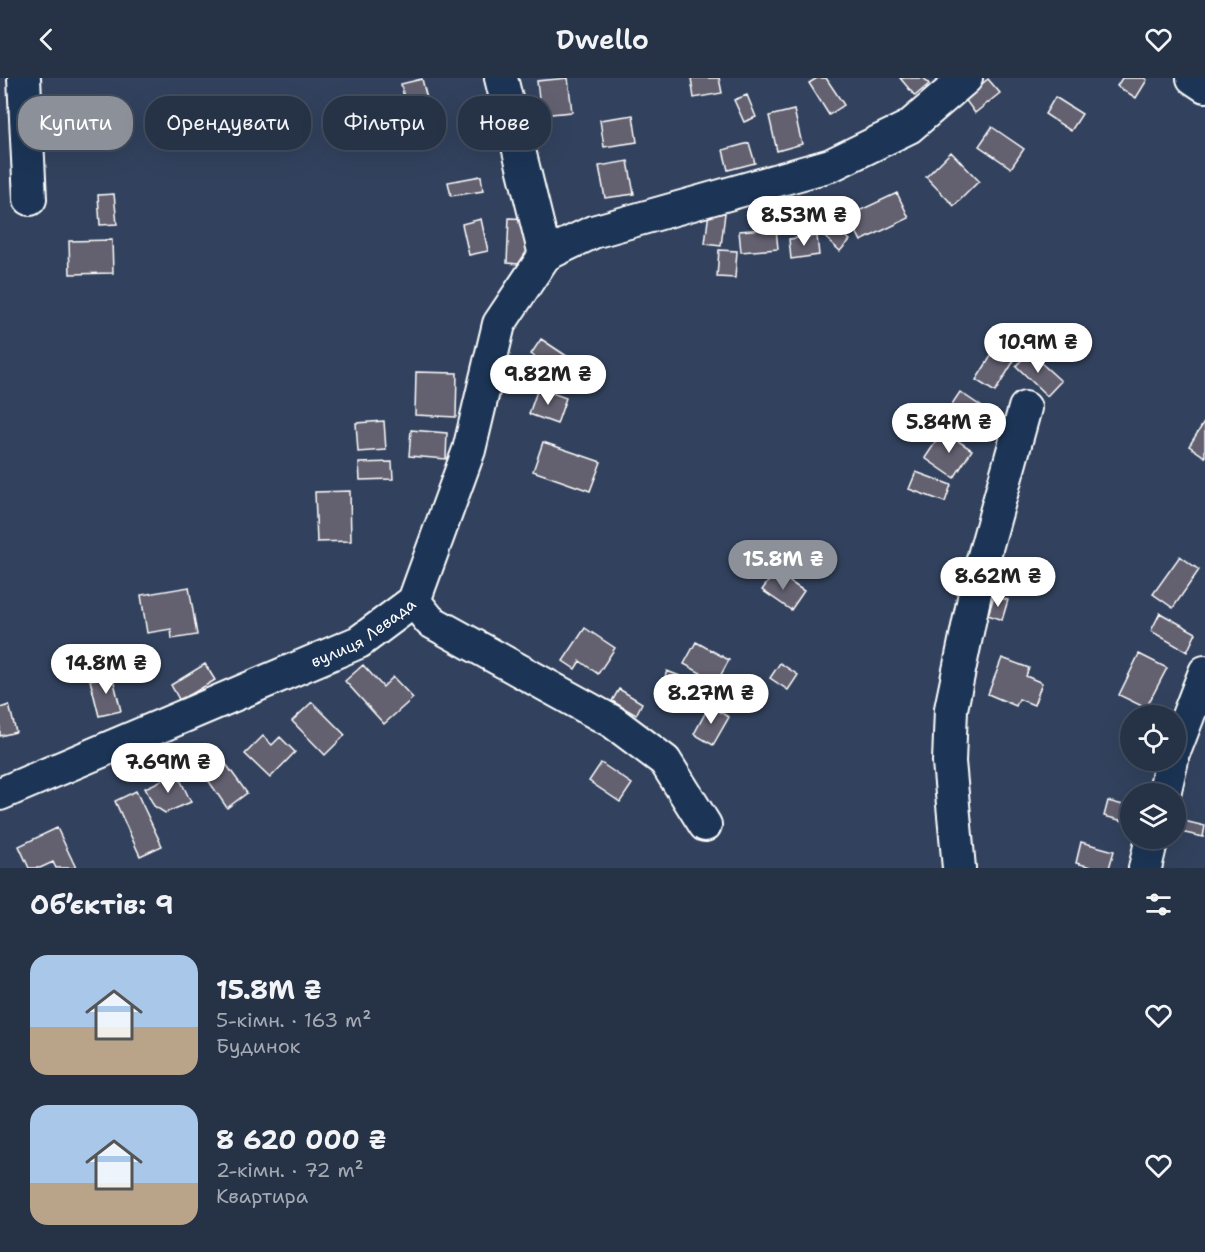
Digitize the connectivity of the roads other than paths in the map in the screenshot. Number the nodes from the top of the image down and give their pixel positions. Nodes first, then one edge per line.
1 (24, 78) edge
2 (501, 78) edge
3 (966, 78) edge
4 (1193, 78) edge
5 (1205, 86) edge
6 (30, 199) dead end
7 (545, 255) junction
8 (1025, 408) dead end
9 (414, 601) junction
10 (1205, 672) edge
11 (1186, 721) edge
12 (0, 794) edge
13 (705, 825) dead end
14 (1149, 849) edge
15 (959, 868) edge
16 (1145, 868) edge

1 - 6 street
2 - 7 street
3 - 7 street
4 - 5 street
7 - 9 street, вулиця Левада
8 - 15 street
9 - 12 street, вулиця Левада
9 - 13 street
10 - 11 street
14 - 16 street

